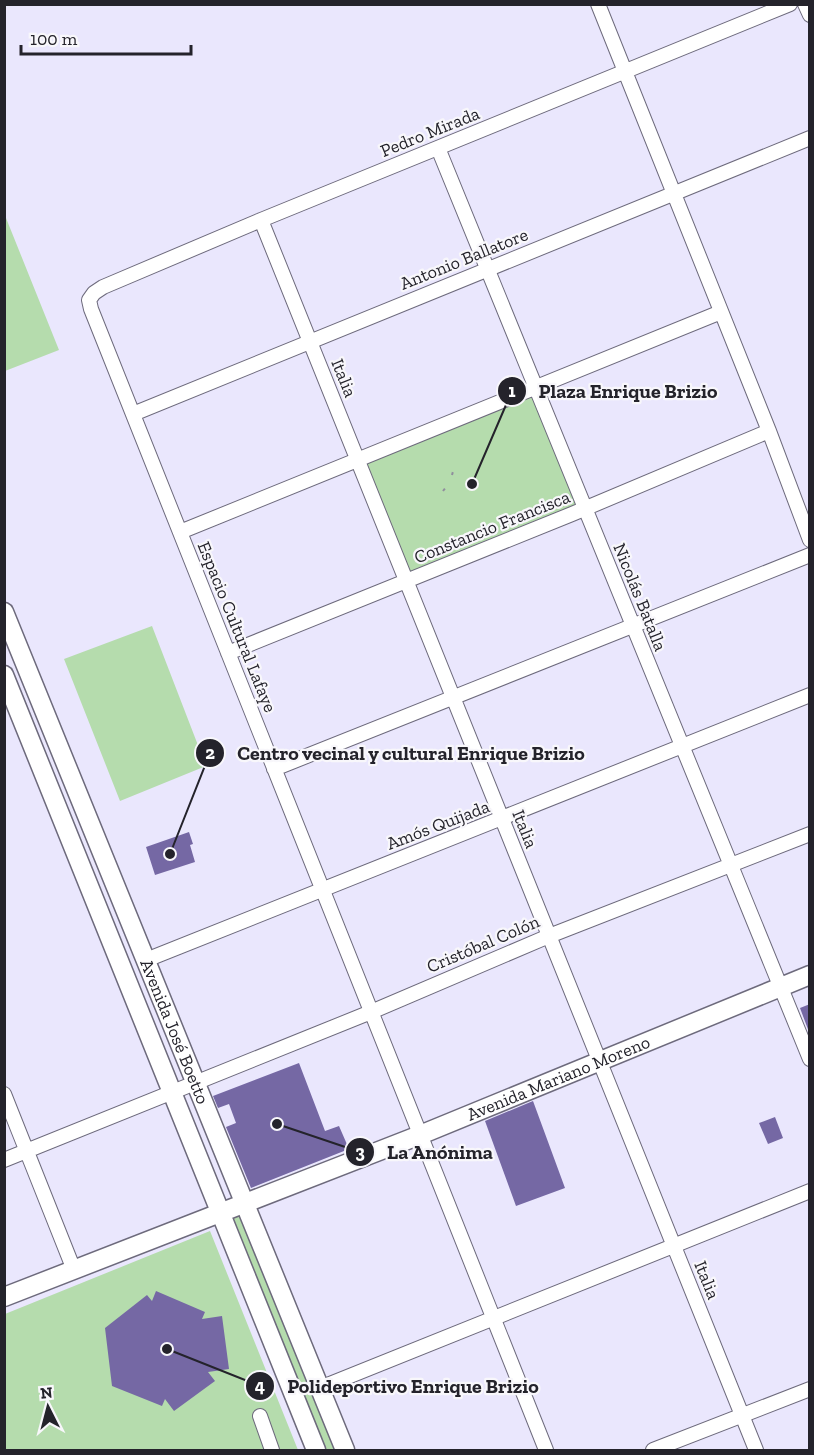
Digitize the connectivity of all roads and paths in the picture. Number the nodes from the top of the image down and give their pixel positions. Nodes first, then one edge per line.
1 (598, 4) edge
2 (790, 4) edge
3 (805, 4) edge
4 (810, 15) edge
5 (625, 72) junction
6 (810, 138) edge
7 (438, 148) junction
8 (674, 194) junction
9 (261, 220) junction
10 (487, 269) junction
11 (89, 300) joint
12 (721, 312) junction
13 (310, 341) junction
14 (535, 388) junction
15 (133, 414) junction
16 (769, 431) junction
17 (357, 460) junction
18 (454, 468) dead end
19 (452, 475) dead end
20 (447, 486) dead end
21 (443, 491) dead end
22 (585, 508) junction
23 (180, 532) junction
24 (810, 540) edge
25 (810, 555) edge
26 (407, 581) junction
27 (4, 612) edge
28 (632, 626) junction
29 (228, 654) junction
30 (4, 675) edge
31 (810, 695) edge
32 (453, 697) junction
33 (682, 747) junction
34 (274, 769) junction
35 (502, 819) junction
36 (810, 834) edge
37 (731, 865) junction
38 (322, 889) junction
39 (549, 936) junction
40 (146, 960) junction
41 (810, 975) edge
42 (780, 987) junction
43 (371, 1012) junction
44 (810, 1059) edge
45 (600, 1062) junction
46 (195, 1083) junction
47 (172, 1092) junction
48 (4, 1094) edge
49 (420, 1135) junction
50 (27, 1151) junction
51 (4, 1160) edge
52 (810, 1191) edge
53 (244, 1202) junction
54 (220, 1212) junction
55 (674, 1246) junction
56 (74, 1270) junction
57 (4, 1297) edge
58 (493, 1318) junction
59 (320, 1388) junction
60 (810, 1389) edge
61 (742, 1415) junction
62 (260, 1416) dead end
63 (272, 1450) edge
64 (316, 1450) edge
65 (345, 1450) edge
66 (546, 1450) edge
67 (654, 1450) edge
68 (756, 1450) edge

1 - 5 street
2 - 5 street, Pedro Mirada
3 - 4 street
5 - 7 street, Pedro Mirada
5 - 8 street
6 - 8 street, Antonio Ballatore
7 - 9 street, Pedro Mirada
7 - 10 street, Nicolás Batalla
8 - 10 street, Antonio Ballatore
8 - 12 street
9 - 11 street, Pedro Mirada
9 - 13 street, Italia
10 - 13 street, Antonio Ballatore
10 - 14 street, Nicolás Batalla
11 - 15 street, Espacio Cultural Lafaye
12 - 14 street
12 - 16 street
13 - 15 street, Antonio Ballatore
13 - 17 street, Italia
14 - 17 street
14 - 22 street, Nicolás Batalla
15 - 23 street, Espacio Cultural Lafaye
16 - 22 street, Constancio Francisca
16 - 24 street
17 - 23 street
17 - 26 street, Italia
18 - 19 path
20 - 21 path
22 - 26 street, Constancio Francisca
22 - 28 street, Nicolás Batalla
23 - 29 street, Espacio Cultural Lafaye
25 - 28 street
26 - 29 street, Constancio Francisca
26 - 32 street, Italia
27 - 40 main road, Avenida José Boetto
28 - 32 street
28 - 33 street, Nicolás Batalla
29 - 34 street, Espacio Cultural Lafaye
30 - 47 main road, Avenida José Boetto
31 - 33 street, Amós Quijada
32 - 34 street
32 - 35 street, Italia
33 - 35 street, Amós Quijada
33 - 37 street, Nicolás Batalla
34 - 38 street, Espacio Cultural Lafaye
35 - 38 street, Amós Quijada
35 - 39 street, Italia
36 - 37 street, Cristóbal Colón
37 - 39 street, Cristóbal Colón
37 - 42 street, Nicolás Batalla
38 - 40 street, Amós Quijada
38 - 43 street, Espacio Cultural Lafaye
39 - 43 street, Cristóbal Colón
39 - 45 street, Italia
40 - 46 main road, Avenida José Boetto
41 - 42 main road, Avenida Mariano Moreno
42 - 44 street, Nicolás Batalla
42 - 45 main road, Avenida Mariano Moreno
43 - 46 street, Cristóbal Colón
43 - 49 street, Espacio Cultural Lafaye
45 - 49 main road, Avenida Mariano Moreno
45 - 55 street, Italia
46 - 47 street, Cristóbal Colón
46 - 53 main road, Avenida José Boetto
47 - 50 street, Cristóbal Colón
47 - 54 main road, Avenida José Boetto
48 - 50 street
49 - 53 main road, Avenida Mariano Moreno
49 - 58 street, Espacio Cultural Lafaye
50 - 51 street, Cristóbal Colón
50 - 56 street
52 - 55 street
53 - 54 main road, Avenida Mariano Moreno
53 - 59 main road, Avenida José Boetto
54 - 56 main road, Avenida Mariano Moreno
54 - 64 main road, Avenida José Boetto
55 - 58 street
55 - 61 street, Italia
56 - 57 main road, Avenida Mariano Moreno
58 - 59 street
58 - 66 street, Espacio Cultural Lafaye
59 - 65 main road, Avenida José Boetto
60 - 61 street
61 - 67 street
61 - 68 street, Italia
62 - 63 street

